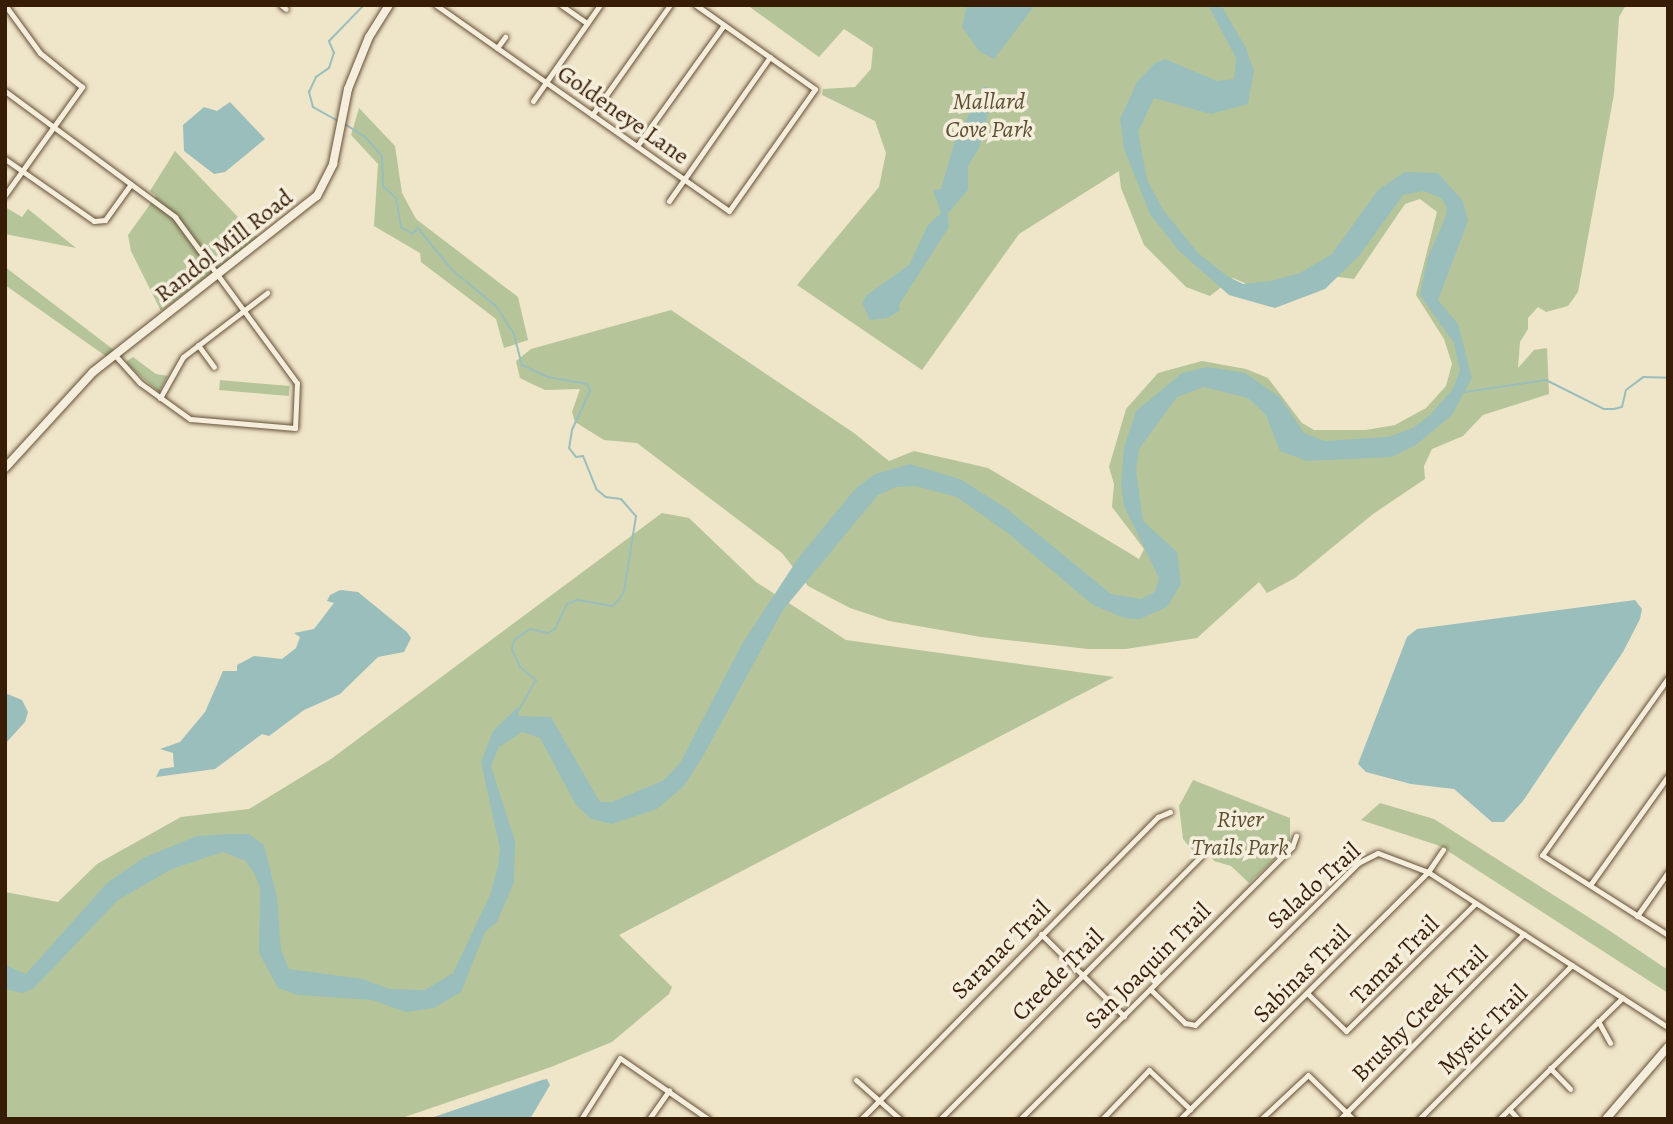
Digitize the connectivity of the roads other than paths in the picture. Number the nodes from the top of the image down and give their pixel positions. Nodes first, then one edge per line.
1 (5, 5) edge
2 (389, 5) edge
3 (436, 5) edge
4 (449, 5) edge
5 (561, 5) edge
6 (600, 5) edge
7 (670, 5) edge
8 (696, 5) edge
9 (445, 12) junction
10 (587, 23) junction
11 (724, 25) junction
12 (505, 37) dead end
13 (497, 48) junction
14 (770, 57) junction
15 (547, 82) junction
16 (5, 91) edge
17 (533, 101) dead end
18 (592, 115) junction
19 (52, 129) junction
20 (637, 146) junction
21 (5, 159) edge
22 (22, 171) junction
23 (684, 180) junction
24 (131, 184) junction
25 (5, 195) edge
26 (669, 201) dead end
27 (219, 275) junction
28 (267, 293) dead end
29 (245, 310) junction
30 (198, 345) junction
31 (115, 355) junction
32 (214, 367) dead end
33 (160, 398) junction
34 (5, 468) edge
35 (1667, 680) edge
36 (1668, 776) edge
37 (1170, 812) dead end
38 (1296, 836) dead end
39 (1443, 850) dead end
40 (1201, 856) dead end
41 (1428, 872) junction
42 (1668, 872) edge
43 (1590, 885) junction
44 (1476, 904) junction
45 (1637, 916) junction
46 (1041, 934) junction
47 (1524, 934) junction
48 (1668, 935) edge
49 (1572, 965) junction
50 (1083, 975) junction
51 (1150, 989) junction
52 (1308, 994) junction
53 (1622, 998) junction
54 (1124, 1016) junction
55 (1598, 1021) junction
56 (1668, 1027) edge
57 (1610, 1043) dead end
58 (1668, 1047) edge
59 (1550, 1068) junction
60 (856, 1080) dead end
61 (1570, 1089) dead end
62 (670, 1090) junction
63 (877, 1099) junction
64 (1190, 1109) junction
65 (1508, 1109) junction
66 (1347, 1112) junction
67 (581, 1119) edge
68 (649, 1119) edge
69 (708, 1119) edge
70 (861, 1119) edge
71 (900, 1119) edge
72 (940, 1119) edge
73 (1020, 1119) edge
74 (1102, 1119) edge
75 (1180, 1119) edge
76 (1261, 1119) edge
77 (1340, 1119) edge
78 (1353, 1119) edge
79 (1419, 1119) edge
80 (1499, 1119) edge
81 (1518, 1119) edge
82 (1606, 1119) edge

1 - 19 street
2 - 27 main road, Randol Mill Road
3 - 9 street, Goldeneye Lane
4 - 9 street
5 - 10 street
6 - 10 street
7 - 18 street
8 - 11 street
9 - 13 street, Goldeneye Lane
10 - 15 street
11 - 14 street
11 - 20 street
12 - 13 street
13 - 15 street, Goldeneye Lane
14 - 23 street
14 - 23 street, Goldeneye Lane
15 - 17 street
15 - 18 street, Goldeneye Lane
16 - 19 street
18 - 20 street, Goldeneye Lane
19 - 22 street
19 - 24 street
20 - 23 street, Goldeneye Lane
21 - 22 street
22 - 24 street
22 - 25 street
23 - 26 street
24 - 27 street
27 - 29 street
27 - 31 main road, Randol Mill Road
28 - 29 street
29 - 30 street
29 - 33 street
30 - 32 street
30 - 33 street
31 - 33 street
31 - 34 main road, Randol Mill Road
35 - 43 street
36 - 43 street
37 - 46 street, Saranac Trail
38 - 51 street, San Joaquin Trail
39 - 41 street, Sabinas Trail
40 - 50 street, Creede Trail
41 - 44 street, Salado Trail
41 - 51 street, Salado Trail
41 - 52 street, Sabinas Trail
42 - 45 street
43 - 45 street
44 - 47 street, Salado Trail
44 - 52 street, Tamar Trail
45 - 48 street
46 - 50 street
46 - 63 street, Saranac Trail
47 - 49 street, Salado Trail
47 - 66 street, Brushy Creek Trail
49 - 53 street, Salado Trail
49 - 79 street, Mystic Trail
50 - 54 street
50 - 72 street, Creede Trail
51 - 54 street, San Joaquin Trail
52 - 64 street, Sabinas Trail
53 - 55 street
53 - 56 street, Salado Trail
54 - 73 street, San Joaquin Trail
55 - 57 street
55 - 59 street
58 - 82 main road
59 - 61 street
59 - 65 street
60 - 63 street
62 - 67 street
62 - 68 street
62 - 69 street
63 - 70 street, Saranac Trail
63 - 71 street
64 - 74 street
64 - 75 street, Sabinas Trail
65 - 80 street
65 - 81 street
66 - 76 street
66 - 77 street, Brushy Creek Trail
66 - 78 street

